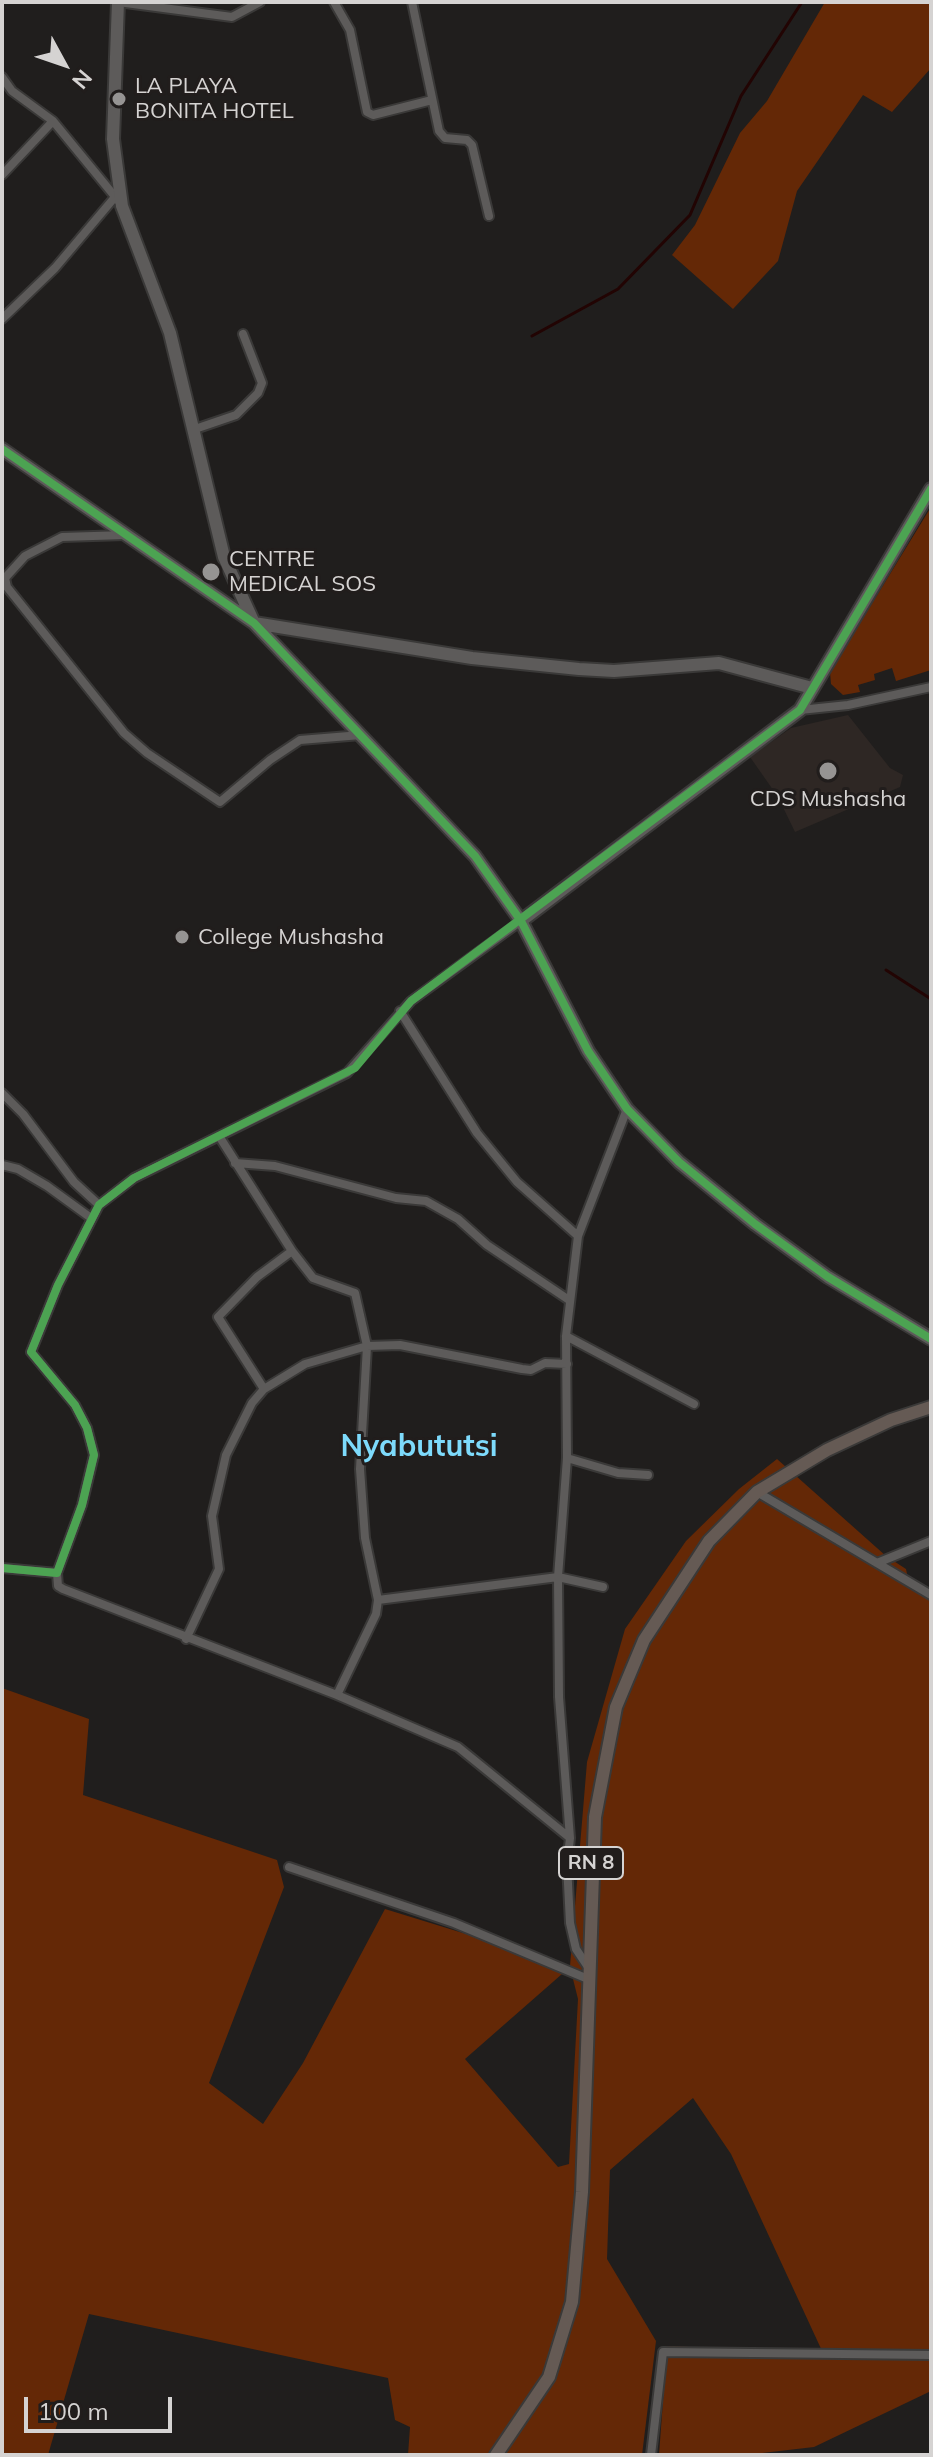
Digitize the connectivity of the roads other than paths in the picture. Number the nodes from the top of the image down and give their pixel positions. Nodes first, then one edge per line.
1 (118, 2) edge
2 (260, 2) edge
3 (334, 2) edge
4 (412, 2) edge
5 (2, 77) edge
6 (2, 88) edge
7 (12, 91) junction
8 (432, 100) junction
9 (53, 121) junction
10 (2, 175) edge
11 (119, 201) junction
12 (489, 216) dead end
13 (2, 319) edge
14 (243, 334) dead end
15 (195, 429) junction
16 (2, 449) edge
17 (931, 489) edge
18 (127, 535) junction
19 (254, 623) junction
20 (931, 687) edge
21 (812, 688) junction
22 (800, 710) junction
23 (361, 735) junction
24 (521, 921) junction
25 (400, 1011) junction
26 (2, 1093) edge
27 (627, 1109) junction
28 (219, 1136) junction
29 (235, 1163) junction
30 (2, 1165) edge
31 (99, 1205) junction
32 (91, 1218) junction
33 (578, 1236) junction
34 (292, 1251) junction
35 (569, 1300) junction
36 (566, 1336) junction
37 (931, 1339) edge
38 (367, 1346) junction
39 (567, 1364) junction
40 (264, 1389) junction
41 (694, 1404) dead end
42 (931, 1407) edge
43 (567, 1458) junction
44 (648, 1475) dead end
45 (757, 1492) junction
46 (931, 1541) edge
47 (877, 1563) junction
48 (2, 1568) edge
49 (57, 1573) junction
50 (558, 1577) junction
51 (603, 1587) dead end
52 (931, 1595) edge
53 (378, 1600) junction
54 (186, 1639) junction
55 (337, 1695) junction
56 (570, 1838) junction
57 (289, 1867) dead end
58 (588, 1973) junction
59 (931, 2355) edge
60 (506, 2450) edge
61 (496, 2455) edge
62 (651, 2455) edge

1 - 2 street
1 - 11 street
3 - 8 street
4 - 8 street
5 - 7 street
6 - 7 street
7 - 9 street
8 - 12 street
9 - 10 street
9 - 11 street
11 - 13 street
11 - 15 street
14 - 15 street
15 - 19 street
16 - 18 street
17 - 21 street
18 - 19 street
18 - 23 street
19 - 21 street
19 - 23 street
20 - 22 street
21 - 22 street
22 - 24 street
23 - 24 street
24 - 25 street
24 - 27 street
25 - 28 street
25 - 33 street
26 - 31 street
27 - 33 street
27 - 37 street
28 - 29 street
28 - 31 street
29 - 34 street
29 - 35 street
30 - 32 street
31 - 32 street
32 - 49 street
33 - 35 street
34 - 38 street
34 - 40 street
35 - 36 street
36 - 39 street
36 - 41 street
38 - 39 street
38 - 40 street
38 - 53 street
39 - 43 street
40 - 54 street
42 - 45 main road, RN 8
43 - 44 street
43 - 50 street
45 - 47 street
45 - 58 main road, RN 8
46 - 47 street
47 - 52 street
48 - 49 street
49 - 54 street
50 - 51 street
50 - 53 street
50 - 56 street
53 - 55 street
54 - 55 street
55 - 56 street
56 - 58 street
57 - 58 street
58 - 60 main road, RN 8
59 - 62 street
60 - 61 main road, RN 8

